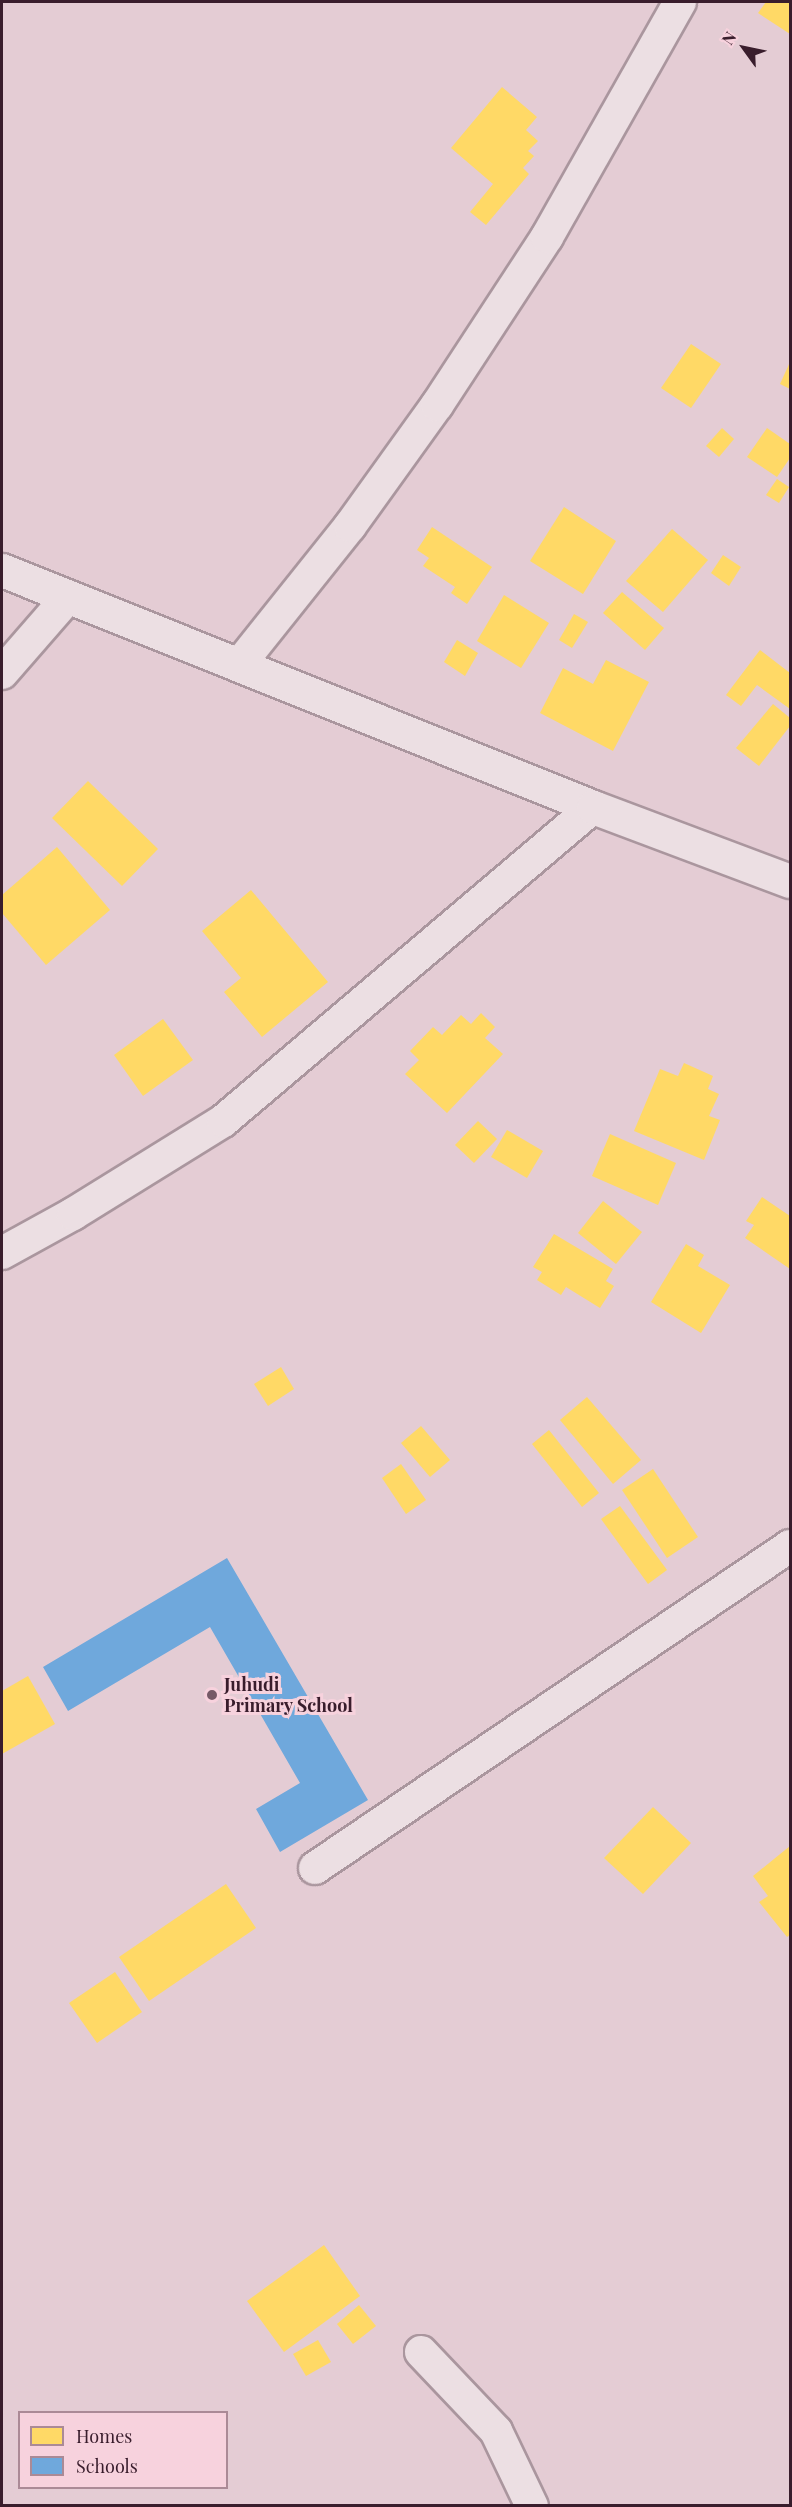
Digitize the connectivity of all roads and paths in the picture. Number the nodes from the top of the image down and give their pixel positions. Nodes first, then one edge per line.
1 (680, 2) edge
2 (2, 570) edge
3 (68, 597) junction
4 (239, 665) junction
5 (2, 673) edge
6 (593, 807) junction
7 (790, 881) edge
8 (2, 1253) edge
9 (790, 1546) edge
10 (315, 1868) dead end
11 (421, 2352) dead end
12 (532, 2505) edge

1 - 4 street
2 - 3 street
3 - 4 street
3 - 5 street
4 - 6 street
6 - 7 street
6 - 8 street
9 - 10 street
11 - 12 street

